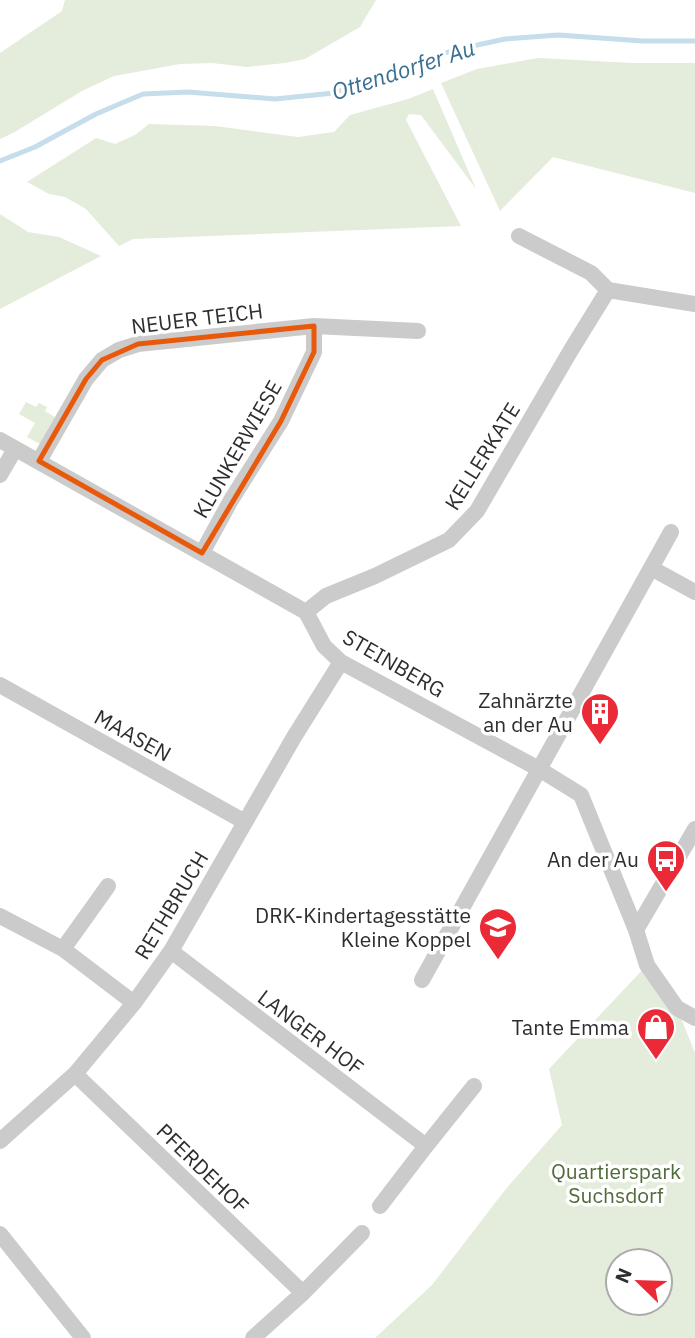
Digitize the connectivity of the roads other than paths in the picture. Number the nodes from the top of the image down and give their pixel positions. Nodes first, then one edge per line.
1 (519, 236) dead end
2 (608, 290) junction
3 (695, 304) edge
4 (314, 326) junction
5 (418, 331) dead end
6 (0, 440) edge
7 (15, 449) junction
8 (39, 461) junction
9 (0, 475) edge
10 (671, 532) dead end
11 (202, 553) junction
12 (652, 568) junction
13 (695, 592) edge
14 (306, 612) junction
15 (341, 662) junction
16 (0, 685) edge
17 (539, 769) junction
18 (245, 822) junction
19 (695, 829) edge
20 (107, 886) dead end
21 (0, 916) edge
22 (636, 930) junction
23 (63, 949) junction
24 (171, 951) junction
25 (422, 980) dead end
26 (134, 1003) junction
27 (695, 1018) edge
28 (75, 1074) junction
29 (474, 1086) dead end
30 (0, 1142) edge
31 (426, 1146) junction
32 (380, 1206) dead end
33 (362, 1233) dead end
34 (0, 1234) edge
35 (303, 1293) junction
36 (83, 1338) edge
37 (253, 1338) edge

1 - 2 street
2 - 3 street
2 - 14 street, KELLERKATE
4 - 5 street, NEUER TEICH
4 - 8 street, NEUER TEICH
4 - 11 street, KLUNKERWIESE
6 - 7 street
7 - 8 street
7 - 9 street
8 - 11 street
10 - 12 street
11 - 14 street
12 - 13 street
12 - 17 street
14 - 15 street, STEINBERG
15 - 17 street, STEINBERG
15 - 18 street, RETHBRUCH
16 - 18 street, MAASEN
17 - 22 street, STEINBERG
17 - 25 street
18 - 24 street, RETHBRUCH
19 - 22 street
20 - 23 street
21 - 23 street
22 - 27 street, STEINBERG
23 - 26 street
24 - 26 street, RETHBRUCH
24 - 31 street, LANGER HOF
26 - 28 street, RETHBRUCH
28 - 30 street, RETHBRUCH
28 - 35 street, PFERDEHOF
29 - 31 street
31 - 32 street
33 - 35 street
34 - 36 street
35 - 37 street

